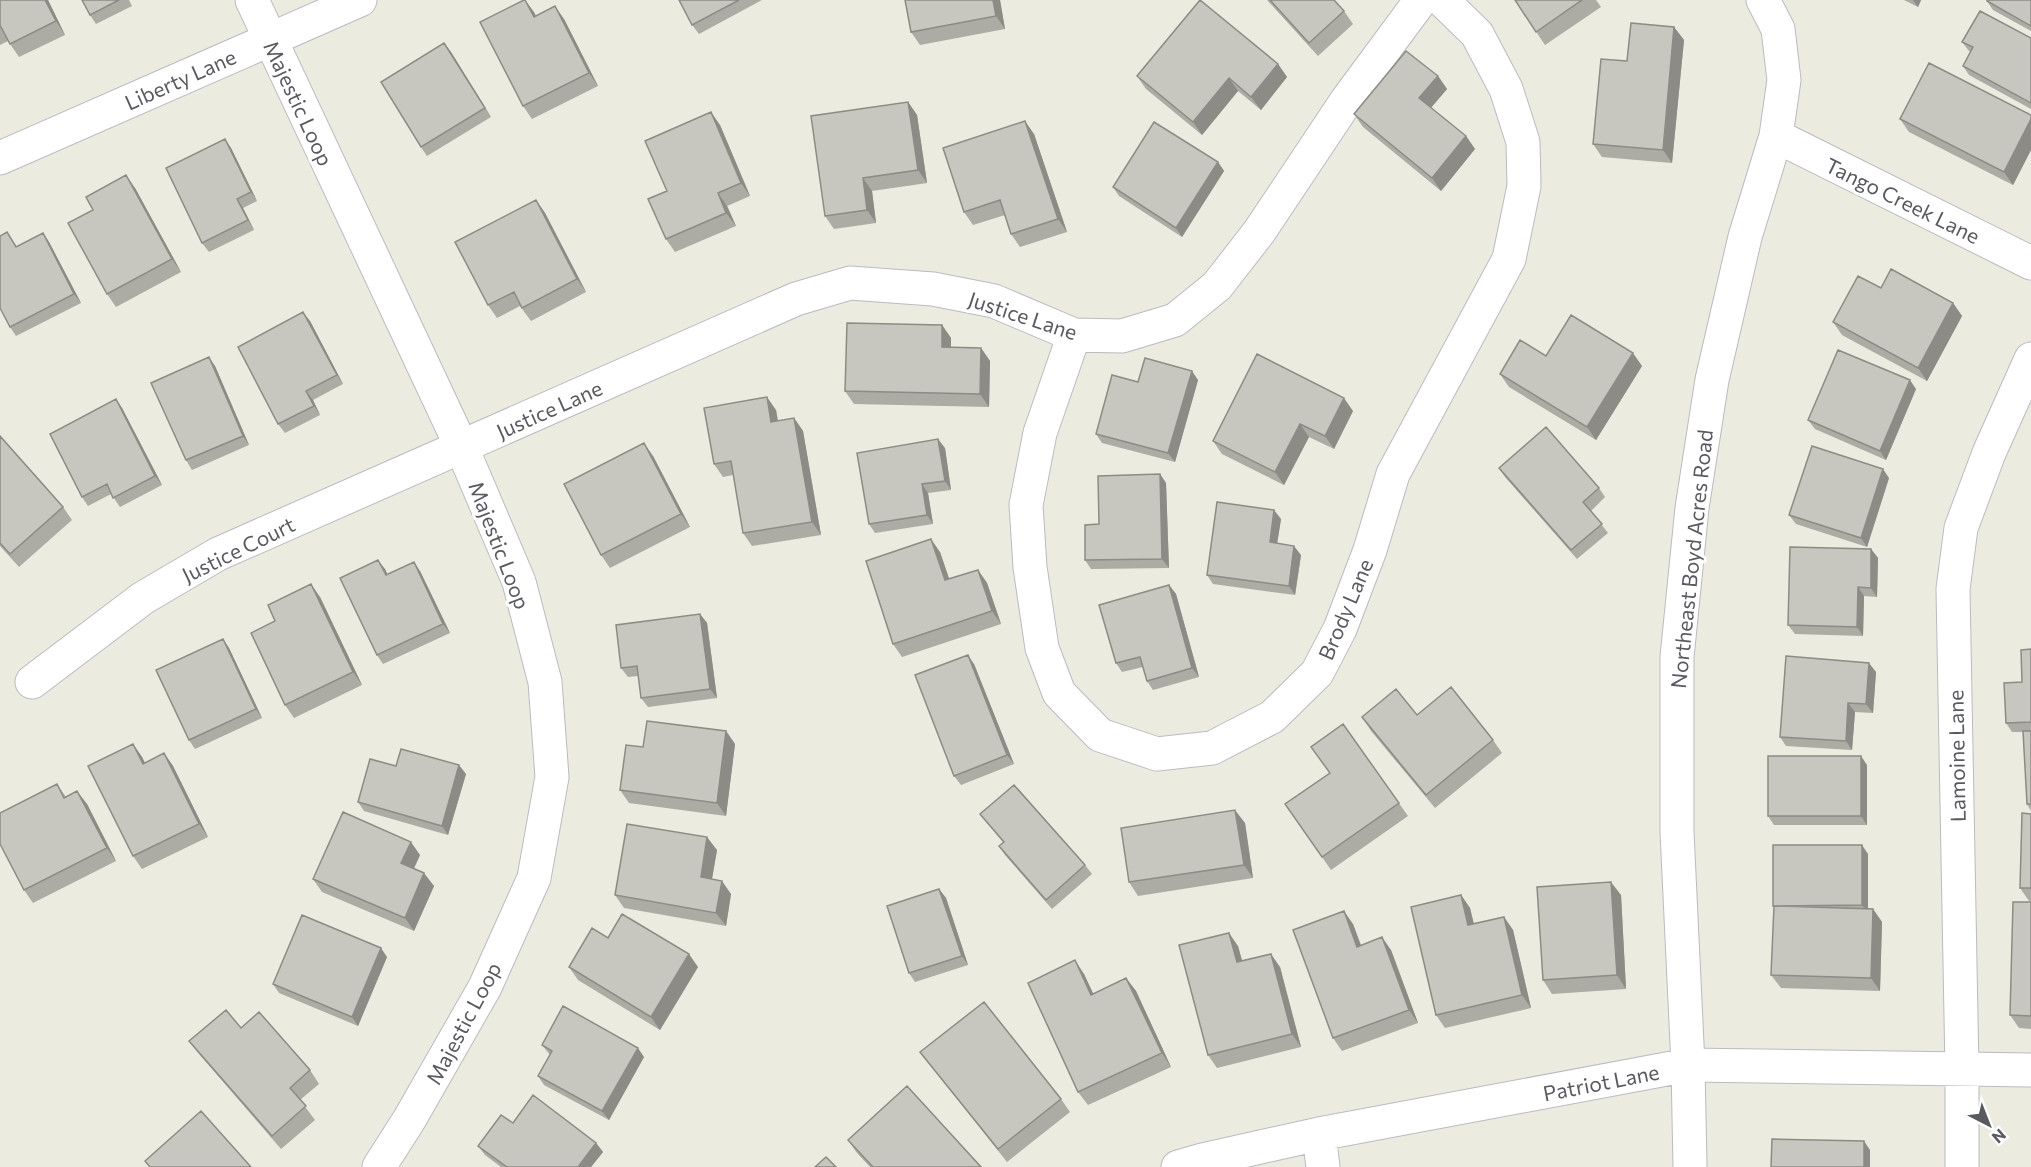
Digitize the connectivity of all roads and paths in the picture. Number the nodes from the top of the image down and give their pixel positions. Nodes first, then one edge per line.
1 (252, 0) edge
2 (360, 0) edge
3 (1422, 0) edge
4 (1442, 0) edge
5 (1763, 0) edge
6 (269, 40) junction
7 (1776, 136) junction
8 (0, 158) edge
9 (2031, 263) edge
10 (1074, 335) junction
11 (2031, 359) edge
12 (462, 448) junction
13 (33, 682) dead end
14 (1688, 1065) junction
15 (1962, 1070) junction
16 (2031, 1070) edge
17 (1319, 1134) junction
18 (379, 1167) edge
19 (1178, 1167) edge
20 (1323, 1167) edge
21 (1690, 1167) edge
22 (1962, 1167) edge

1 - 6 street, Majestic Loop
2 - 6 street, Liberty Lane
3 - 10 street, Justice Lane
4 - 10 street, Brody Lane
5 - 7 street, Northeast Boyd Acres Road
6 - 8 street, Liberty Lane
6 - 12 street, Majestic Loop
7 - 9 street, Tango Creek Lane
7 - 14 street, Northeast Boyd Acres Road
10 - 12 street, Justice Lane
11 - 15 street, Lamoine Lane
12 - 13 street, Justice Court
12 - 18 street, Majestic Loop
14 - 15 street, Patriot Lane
14 - 17 street, Patriot Lane
14 - 21 street, Northeast Boyd Acres Road
15 - 16 street, Patriot Lane
15 - 22 street, Lamoine Lane
17 - 19 street, Patriot Lane
17 - 20 street

